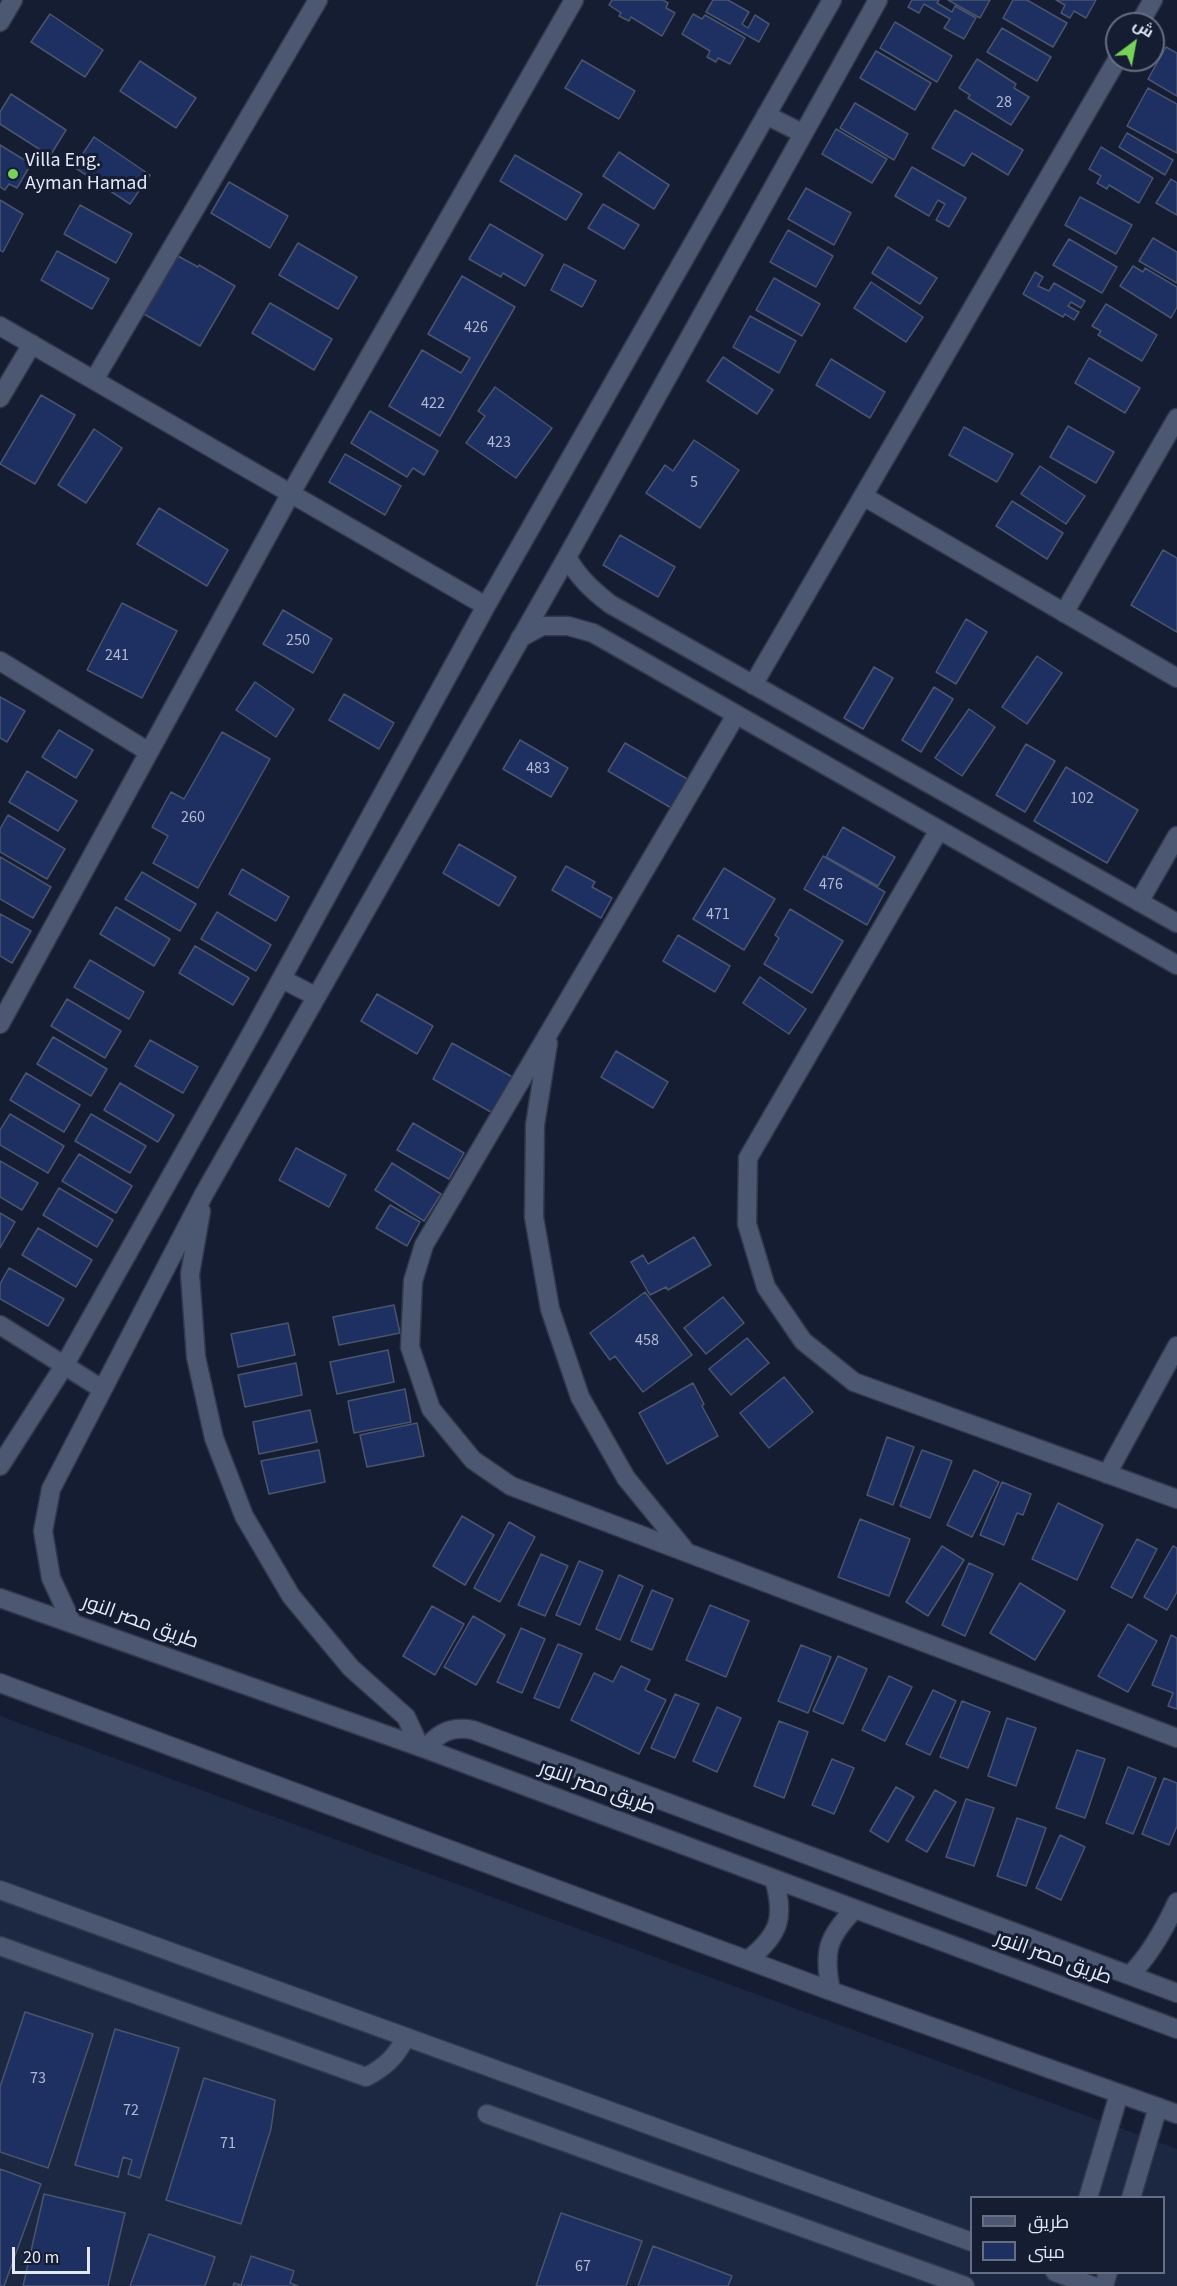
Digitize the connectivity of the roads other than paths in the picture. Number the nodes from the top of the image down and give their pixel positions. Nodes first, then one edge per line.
1 (13, 0) edge
2 (318, 0) edge
3 (574, 0) edge
4 (832, 0) edge
5 (878, 0) edge
6 (0, 22) edge
7 (1111, 72) edge
8 (766, 115) junction
9 (802, 133) junction
10 (0, 326) edge
11 (32, 344) junction
12 (94, 380) junction
13 (0, 398) edge
14 (1177, 418) edge
15 (291, 493) junction
16 (863, 496) junction
17 (567, 557) junction
18 (486, 606) junction
19 (1064, 613) junction
20 (519, 639) junction
21 (0, 661) edge
22 (1177, 678) edge
23 (753, 685) junction
24 (736, 715) junction
25 (149, 752) junction
26 (939, 830) junction
27 (1177, 836) edge
28 (1139, 902) junction
29 (1177, 923) edge
30 (1177, 965) edge
31 (282, 979) junction
32 (315, 996) junction
33 (0, 1024) edge
34 (549, 1032) junction
35 (204, 1194) junction
36 (0, 1325) edge
37 (1177, 1346) edge
38 (64, 1366) junction
39 (102, 1389) junction
40 (0, 1466) edge
41 (1107, 1474) junction
42 (1177, 1498) edge
43 (685, 1550) junction
44 (0, 1598) edge
45 (72, 1623) junction
46 (0, 1683) edge
47 (1177, 1738) edge
48 (423, 1748) junction
49 (774, 1879) junction
50 (0, 1890) edge
51 (1177, 1902) edge
52 (855, 1909) junction
53 (0, 1946) edge
54 (749, 1959) junction
55 (1130, 1975) junction
56 (831, 1991) junction
57 (1177, 1993) edge
58 (1177, 2029) edge
59 (406, 2037) junction
60 (1119, 2094) junction
61 (1158, 2107) junction
62 (487, 2114) dead end
63 (1177, 2114) edge
64 (1089, 2196) edge
65 (1132, 2196) edge
66 (970, 2241) edge
67 (1062, 2277) edge
68 (965, 2286) edge
69 (1093, 2286) edge

1 - 6 street
2 - 12 street
3 - 15 street
4 - 8 street
5 - 9 street
7 - 16 street
8 - 9 street
8 - 18 street
9 - 17 street
10 - 11 street
11 - 12 street
11 - 13 street
12 - 15 street
14 - 19 street
15 - 18 street
15 - 25 street
16 - 19 street
16 - 23 street
17 - 20 street
17 - 23 street
18 - 31 street
19 - 22 street
20 - 24 street
20 - 32 street
21 - 25 street
23 - 28 street
24 - 26 street
24 - 34 street
25 - 33 street
26 - 30 street
26 - 41 street
27 - 28 street
28 - 29 street
31 - 32 street
31 - 38 street
32 - 35 street
34 - 43 street
34 - 43 street
35 - 39 street
35 - 48 street
36 - 38 street
37 - 41 street
38 - 39 street
38 - 40 street
39 - 45 street
41 - 42 street
43 - 47 street
44 - 45 street, طريق مصر النور
45 - 48 street, طريق مصر النور
46 - 54 street
48 - 49 street, طريق مصر النور
48 - 55 street
49 - 52 street, طريق مصر النور
49 - 54 street
50 - 59 street
51 - 55 street
52 - 56 street
52 - 58 street, طريق مصر النور
53 - 59 street
54 - 56 street
55 - 57 street
56 - 60 street
59 - 66 street
60 - 61 street
60 - 64 street
61 - 63 street
61 - 65 street
62 - 68 street
67 - 69 street

